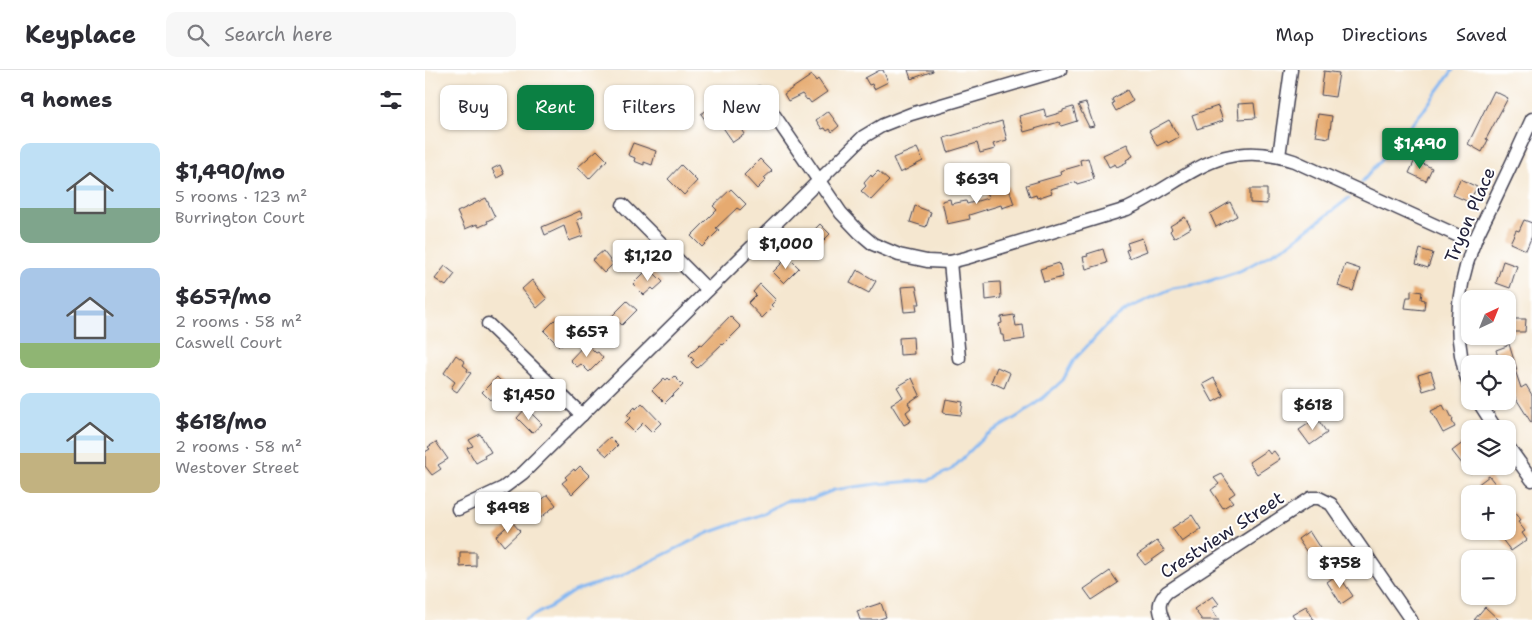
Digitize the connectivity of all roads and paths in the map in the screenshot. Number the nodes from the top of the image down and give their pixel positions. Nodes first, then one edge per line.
1 (1060, 70) edge
2 (1291, 70) edge
3 (1532, 119) edge
4 (779, 123) edge
5 (1279, 156) junction
6 (819, 182) junction
7 (623, 205) dead end
8 (1474, 243) junction
9 (950, 262) junction
10 (708, 290) junction
11 (488, 324) dead end
12 (959, 358) dead end
13 (1461, 360) edge
14 (582, 415) junction
15 (1516, 458) edge
16 (1532, 480) edge
17 (458, 509) dead end
18 (1163, 620) edge
19 (1411, 620) edge

1 - 6 street
2 - 5 street
3 - 8 street, Tryon Place
4 - 6 street
5 - 8 street
5 - 9 street
6 - 9 street
6 - 10 street
7 - 10 street
8 - 13 street, Tryon Place
9 - 12 street
10 - 14 street
11 - 14 street
14 - 17 street
15 - 16 street
18 - 19 street, Crestview Street

